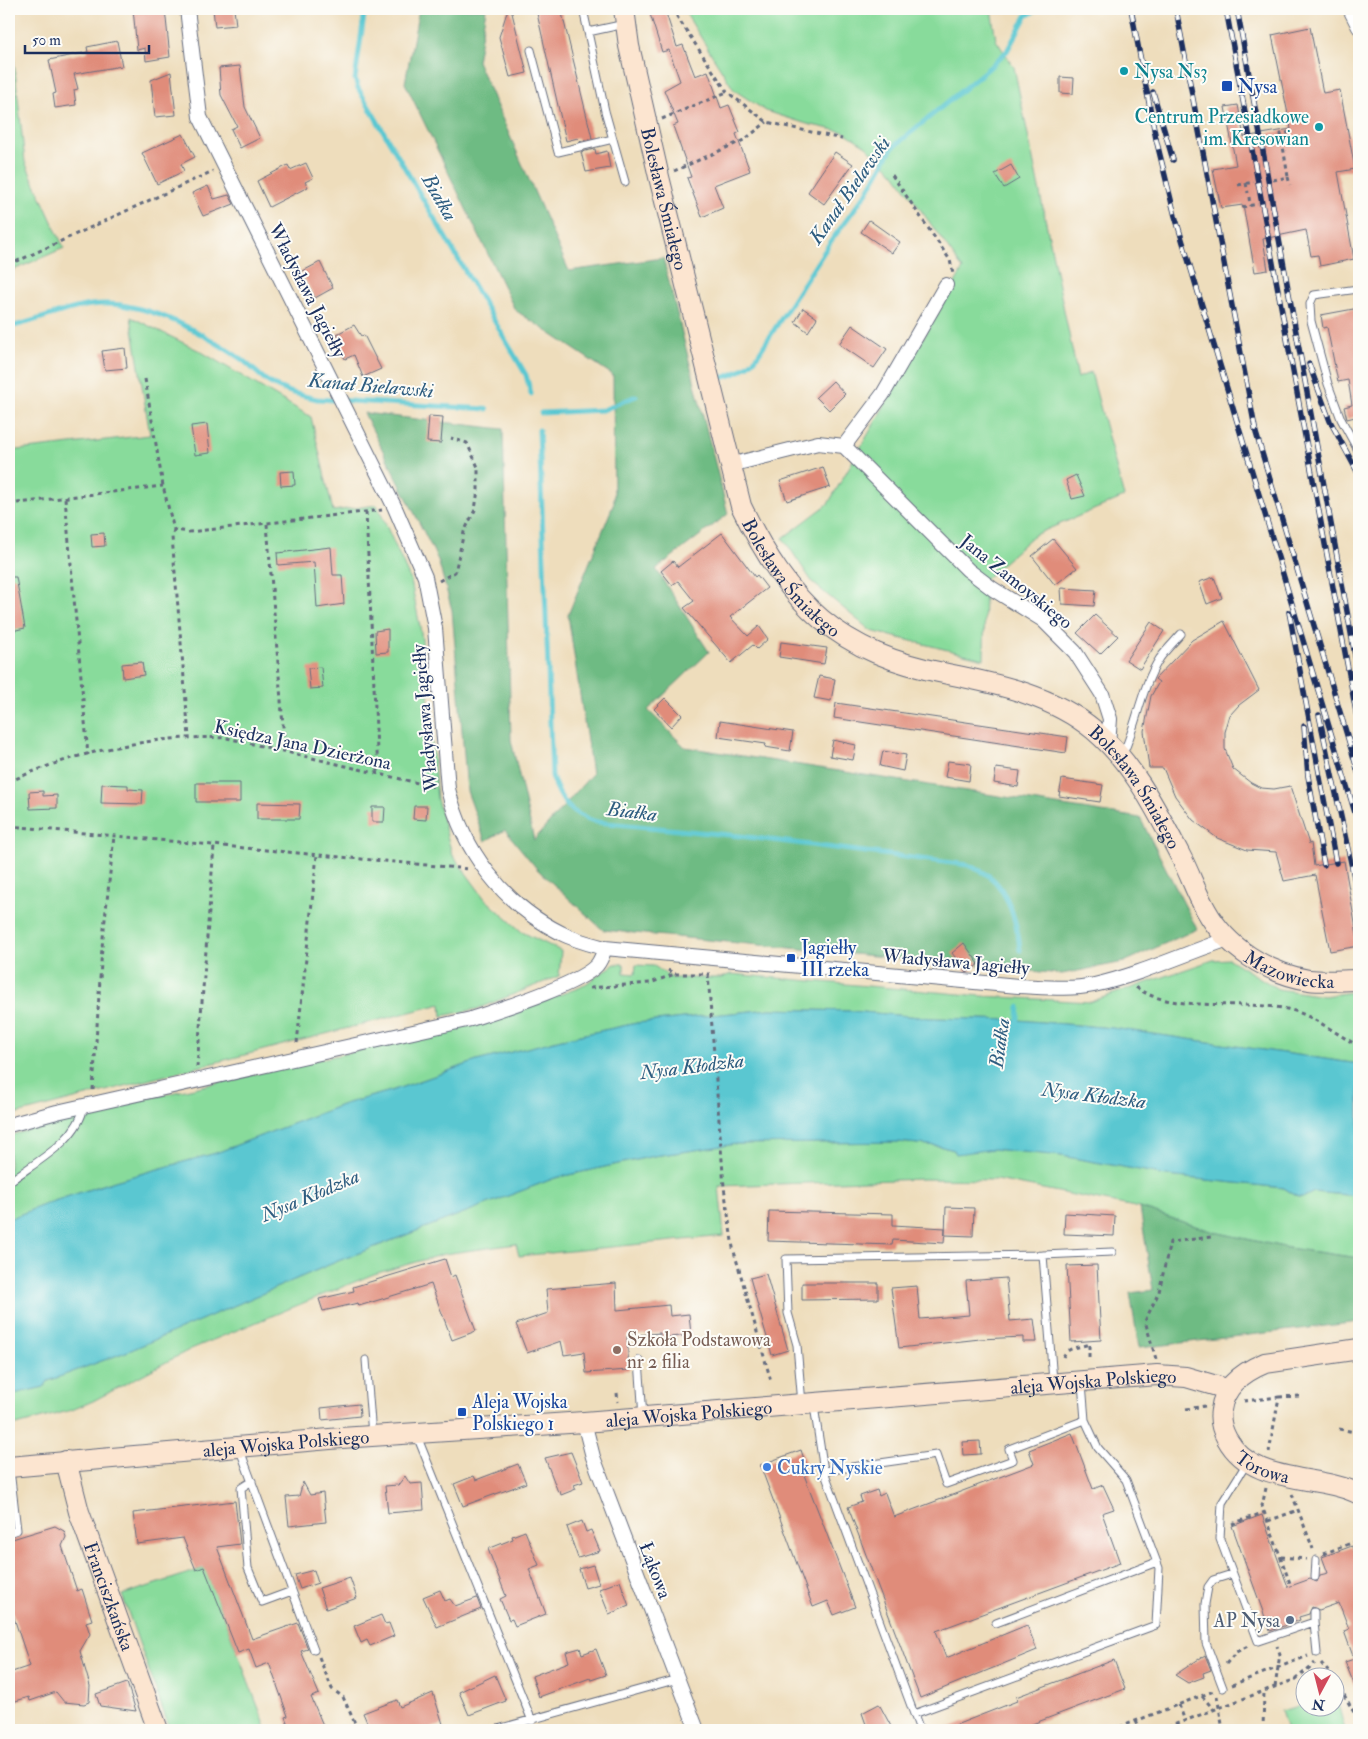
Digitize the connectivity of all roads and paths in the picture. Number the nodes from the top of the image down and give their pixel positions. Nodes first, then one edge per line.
1 (187, 9) edge
2 (583, 9) edge
3 (672, 9) edge
4 (1350, 9) edge
5 (625, 16) edge
6 (1359, 27) edge
7 (588, 32) junction
8 (531, 50) dead end
9 (727, 92) junction
10 (766, 122) junction
11 (647, 124) junction
12 (1291, 132) dead end
13 (613, 139) junction
14 (842, 139) dead end
15 (224, 165) junction
16 (892, 175) dead end
17 (659, 177) junction
18 (1288, 177) junction
19 (1274, 180) dead end
20 (625, 182) dead end
21 (1254, 182) dead end
22 (1246, 183) junction
23 (1238, 185) dead end
24 (1290, 185) dead end
25 (1248, 193) dead end
26 (1248, 197) dead end
27 (1258, 204) dead end
28 (1250, 206) junction
29 (1242, 207) dead end
30 (9, 266) edge
31 (946, 286) joint
32 (1358, 289) dead end
33 (146, 379) dead end
34 (452, 438) dead end
35 (844, 446) junction
36 (1359, 452) edge
37 (730, 465) junction
38 (163, 486) junction
39 (65, 498) junction
40 (9, 504) edge
41 (395, 508) junction
42 (366, 512) junction
43 (267, 524) junction
44 (174, 530) junction
45 (428, 587) junction
46 (1181, 634) dead end
47 (189, 737) junction
48 (285, 751) junction
49 (1115, 751) junction
50 (88, 754) junction
51 (378, 773) junction
52 (9, 782) edge
53 (448, 789) junction
54 (9, 826) edge
55 (114, 836) junction
56 (214, 846) junction
57 (317, 855) junction
58 (486, 870) junction
59 (1228, 939) junction
60 (605, 948) junction
61 (674, 974) dead end
62 (708, 974) dead end
63 (1122, 976) junction
64 (577, 977) junction
65 (1359, 980) edge
66 (1359, 1045) edge
67 (296, 1058) junction
68 (196, 1081) junction
69 (9, 1089) edge
70 (88, 1105) junction
71 (11, 1125) edge
72 (9, 1182) edge
73 (1211, 1236) dead end
74 (1112, 1252) dead end
75 (1043, 1256) junction
76 (1359, 1349) edge
77 (1155, 1352) dead end
78 (1090, 1357) dead end
79 (1062, 1359) dead end
80 (366, 1360) dead end
81 (639, 1360) dead end
82 (771, 1380) dead end
83 (1081, 1380) junction
84 (1054, 1383) junction
85 (1228, 1389) junction
86 (1299, 1396) dead end
87 (1279, 1397) dead end
88 (807, 1403) junction
89 (643, 1417) junction
90 (1085, 1420) junction
91 (584, 1422) junction
92 (1359, 1426) edge
93 (1339, 1429) dead end
94 (416, 1433) junction
95 (372, 1436) junction
96 (239, 1447) junction
97 (66, 1461) junction
98 (1247, 1462) junction
99 (9, 1467) edge
100 (824, 1471) junction
101 (252, 1481) junction
102 (1266, 1488) dead end
103 (1359, 1494) edge
104 (1298, 1510) dead end
105 (1265, 1512) junction
106 (1268, 1521) junction
107 (1220, 1528) junction
108 (9, 1533) edge
109 (1359, 1540) edge
110 (1316, 1558) joint
111 (1156, 1562) junction
112 (1232, 1574) junction
113 (1315, 1577) dead end
114 (1292, 1586) dead end
115 (292, 1591) junction
116 (1314, 1612) dead end
117 (1314, 1622) junction
118 (996, 1623) dead end
119 (1258, 1641) junction
120 (314, 1650) joint
121 (1280, 1654) dead end
122 (1318, 1656) junction
123 (1325, 1666) edge
124 (1218, 1674) junction
125 (678, 1680) junction
126 (1275, 1687) junction
127 (1220, 1689) joint
128 (1264, 1691) junction
129 (1202, 1696) dead end
130 (1346, 1698) edge
131 (1179, 1705) dead end
132 (1216, 1709) junction
133 (914, 1714) junction
134 (532, 1721) junction
135 (1136, 1721) dead end
136 (1185, 1721) junction
137 (1359, 1721) edge
138 (158, 1730) edge
139 (358, 1730) edge
140 (494, 1730) edge
141 (697, 1730) edge
142 (920, 1730) edge
143 (1140, 1730) edge
144 (1160, 1730) edge
145 (1223, 1730) edge
146 (1263, 1730) edge

1 - 15 street, Władysława Jagiełły
2 - 7 lane
3 - 9 path
4 - 6 street
5 - 7 lane
5 - 11 street, Bolesława Śmiałego
7 - 13 lane
8 - 13 lane
9 - 10 path
9 - 11 path
10 - 14 path
10 - 17 path
11 - 17 street, Bolesława Śmiałego
12 - 18 path
13 - 20 lane
15 - 30 path
15 - 41 street, Władysława Jagiełły
16 - 31 path
17 - 37 street, Bolesława Śmiałego
18 - 19 path
18 - 24 path
21 - 22 path
22 - 23 path
22 - 25 path
26 - 28 path
27 - 28 path
28 - 29 path
31 - 35 street
32 - 36 lane
33 - 38 path
34 - 45 path
35 - 37 street
35 - 49 street, Jana Zamoyskiego
37 - 49 street, Bolesława Śmiałego
38 - 39 path
38 - 44 path
39 - 40 path
39 - 50 path
41 - 42 path
41 - 45 street, Władysława Jagiełły
42 - 43 path
42 - 51 path
43 - 44 path
43 - 48 path
44 - 47 path
45 - 53 street, Władysława Jagiełły
46 - 49 lane
47 - 48 path, Księdza Jana Dzierżona
47 - 50 path, Księdza Jana Dzierżona
48 - 51 path, Księdza Jana Dzierżona
49 - 59 street, Bolesława Śmiałego
50 - 52 path, Księdza Jana Dzierżona
51 - 53 path, Księdza Jana Dzierżona
53 - 58 street, Władysława Jagiełły
54 - 55 path
55 - 56 path
55 - 70 path
56 - 57 path
56 - 68 path
57 - 58 path
57 - 67 path
58 - 60 street, Władysława Jagiełły
59 - 63 street, Władysława Jagiełły
59 - 65 street, Mazowiecka
60 - 63 street, Władysława Jagiełły
60 - 64 street
61 - 64 path
62 - 82 path
63 - 66 path
64 - 67 street
67 - 68 street
68 - 70 street
69 - 71 path
70 - 71 street
70 - 72 lane
73 - 77 path
74 - 75 lane
75 - 84 lane
75 - 88 lane
76 - 85 street
78 - 79 path
80 - 95 lane
81 - 89 lane
83 - 84 street, aleja Wojska Polskiego
83 - 85 street, aleja Wojska Polskiego
83 - 90 lane
84 - 88 street, aleja Wojska Polskiego
85 - 98 street, Torowa
86 - 87 path
88 - 89 street, aleja Wojska Polskiego
88 - 100 lane
89 - 91 street, aleja Wojska Polskiego
90 - 100 lane
90 - 111 lane
91 - 94 street, aleja Wojska Polskiego
91 - 125 street, Łąkowa
92 - 93 path
94 - 95 street, aleja Wojska Polskiego
94 - 134 lane
95 - 96 street, aleja Wojska Polskiego
96 - 97 street, aleja Wojska Polskiego
96 - 101 lane
97 - 99 street, aleja Wojska Polskiego
97 - 138 street, Franciszkańska
98 - 103 street, Torowa
98 - 107 lane
99 - 108 lane
100 - 133 lane
101 - 115 lane
101 - 115 lane
102 - 105 path
104 - 106 path
105 - 106 path
105 - 107 path
106 - 114 path
107 - 112 lane
109 - 110 path
110 - 113 lane
111 - 118 lane
111 - 133 lane
112 - 119 lane
112 - 124 lane
115 - 120 lane
116 - 117 lane
117 - 119 lane
117 - 122 lane
119 - 124 path
120 - 139 path
121 - 126 path
122 - 123 path
122 - 126 path
124 - 127 lane
125 - 134 lane
125 - 141 street, Łąkowa
126 - 128 path
127 - 132 path
128 - 132 path
128 - 146 path
129 - 132 path
130 - 137 path
131 - 136 path
132 - 136 path
132 - 145 path
133 - 142 lane
134 - 140 lane
135 - 143 path
136 - 144 path

